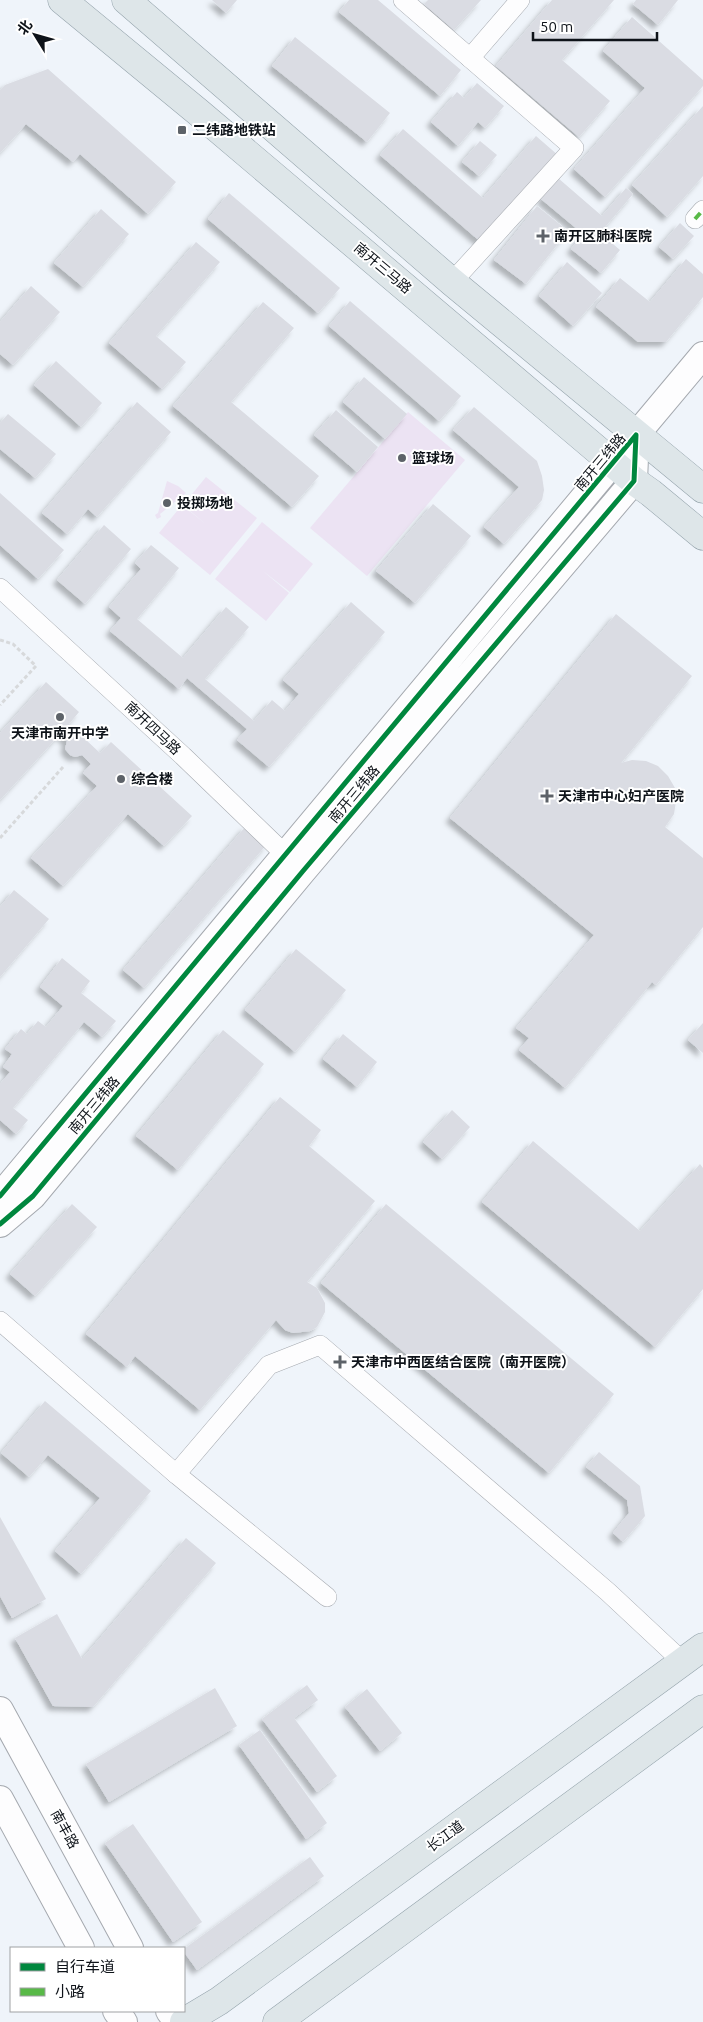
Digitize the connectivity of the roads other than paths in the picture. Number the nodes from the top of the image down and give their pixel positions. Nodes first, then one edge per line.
1 (62, 0) edge
2 (126, 0) edge
3 (403, 0) edge
4 (520, 0) edge
5 (470, 58) junction
6 (452, 282) junction
7 (703, 355) edge
8 (636, 435) junction
9 (614, 463) junction
10 (634, 481) junction
11 (703, 489) edge
12 (703, 536) edge
13 (0, 588) edge
14 (284, 854) junction
15 (303, 871) junction
16 (0, 1196) edge
17 (0, 1224) edge
18 (0, 1321) edge
19 (176, 1474) junction
20 (327, 1597) dead end
21 (693, 1654) edge
22 (703, 1709) edge
23 (0, 1710) edge
24 (0, 1799) edge
25 (80, 1947) edge
26 (129, 1947) edge
27 (184, 2022) edge
28 (277, 2022) edge

1 - 9 main road, 南开三马路
2 - 6 main road
3 - 5 street
4 - 5 street
5 - 6 street
6 - 8 main road
7 - 8 street, 南开三纬路
8 - 9 street, 南开三纬路
8 - 10 street, 南开三纬路
8 - 11 main road
9 - 10 main road, 南开三马路
9 - 14 street, 南开三纬路
10 - 12 main road, 南开三马路
10 - 15 street, 南开三纬路
13 - 14 street, 南开四马路
14 - 15 street, 南开四马路
14 - 16 street, 南开三纬路
15 - 17 street, 南开三纬路
18 - 19 street
19 - 20 street
19 - 21 street
21 - 27 main road, 长江道
22 - 28 main road
23 - 26 street, 南丰路
24 - 25 street

